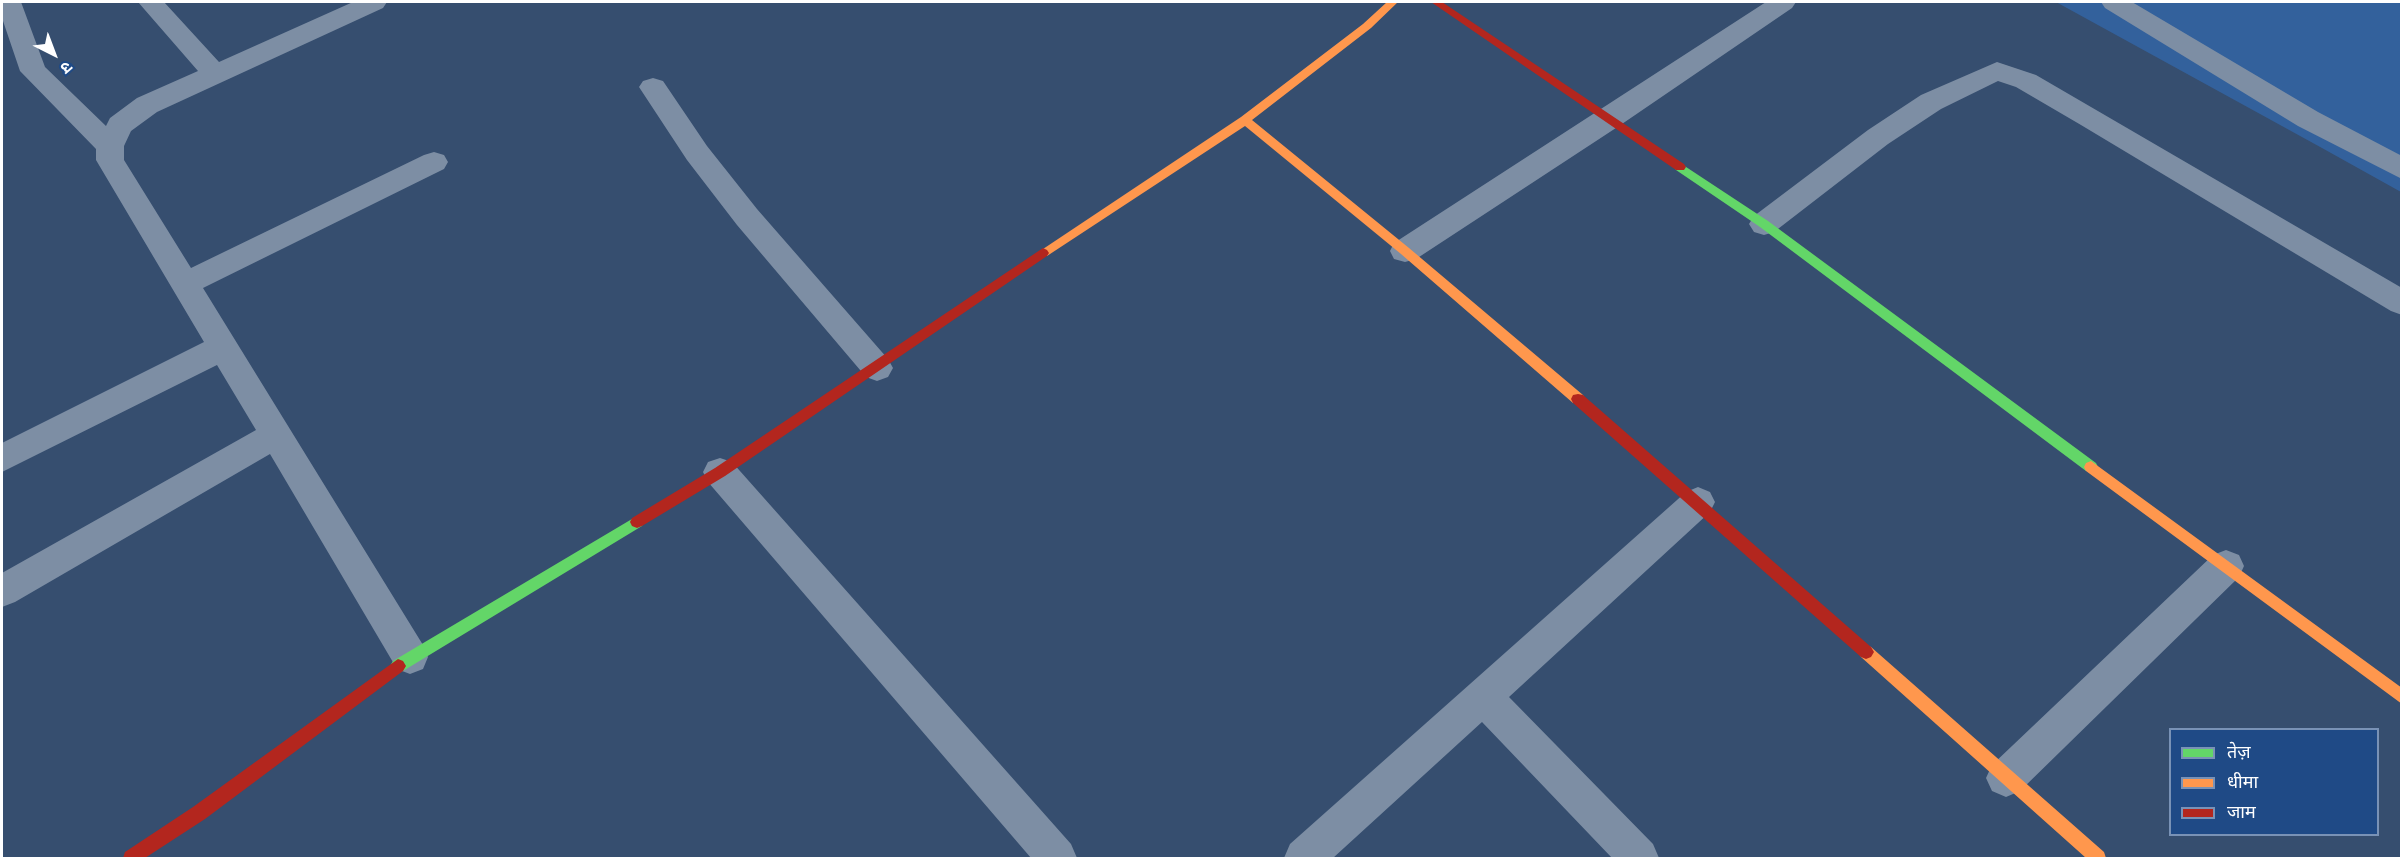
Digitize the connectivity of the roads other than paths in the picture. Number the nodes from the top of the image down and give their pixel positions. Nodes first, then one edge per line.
1 (9, 2) edge
2 (150, 2) edge
3 (374, 2) edge
4 (1393, 2) edge
5 (1436, 2) edge
6 (1783, 2) edge
7 (2114, 2) edge
8 (215, 74) junction
9 (653, 87) dead end
10 (1609, 119) junction
11 (1245, 120) junction
12 (110, 146) junction
13 (434, 162) dead end
14 (2402, 169) edge
15 (1764, 224) junction
16 (1405, 251) junction
17 (185, 284) junction
18 (2402, 303) edge
19 (223, 347) junction
20 (877, 368) junction
21 (277, 434) junction
22 (2, 458) edge
23 (720, 472) junction
24 (1698, 502) junction
25 (2226, 566) junction
26 (2, 591) edge
27 (410, 657) junction
28 (2402, 697) edge
29 (1484, 698) junction
30 (2006, 778) junction
31 (131, 858) edge
32 (1058, 858) edge
33 (1304, 858) edge
34 (1639, 858) edge
35 (2098, 858) edge

1 - 12 street
2 - 8 street
3 - 8 street
4 - 11 street
5 - 10 street
6 - 10 street
7 - 14 street
8 - 12 street
9 - 20 street
10 - 15 street
10 - 16 street
11 - 16 street
11 - 20 street
12 - 17 street
13 - 17 street
15 - 18 street
15 - 25 street
16 - 24 street
17 - 19 street
19 - 21 street
19 - 22 street
20 - 23 street
21 - 26 street
21 - 27 street
23 - 27 street
23 - 32 street
24 - 29 street
24 - 30 street
25 - 28 street
25 - 30 street
27 - 31 street
29 - 33 street
29 - 34 street
30 - 35 street

